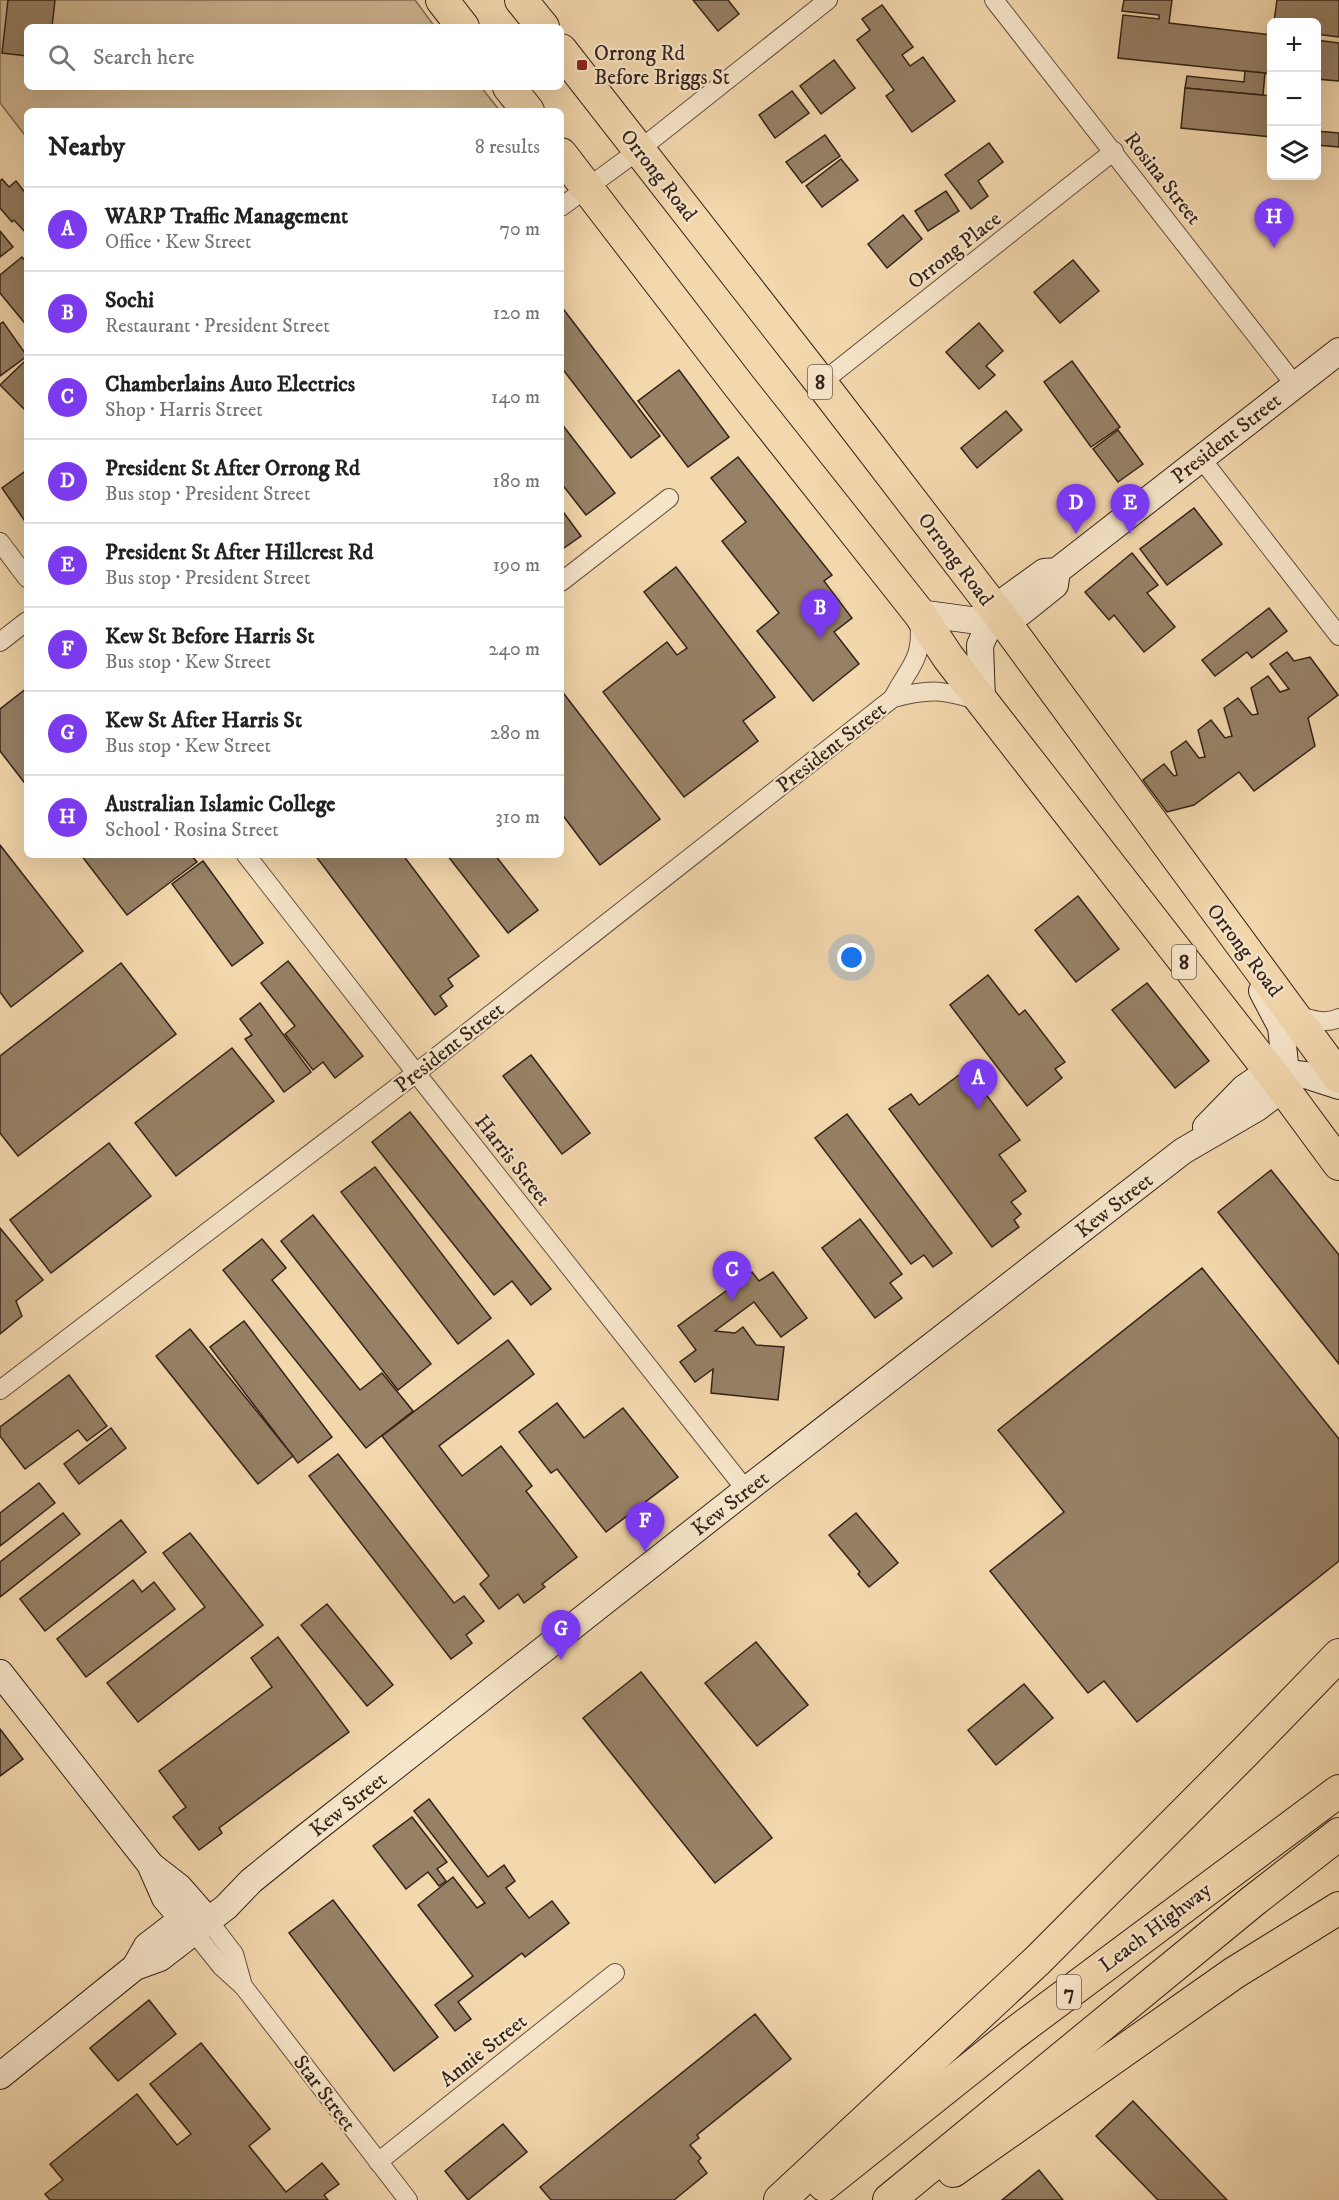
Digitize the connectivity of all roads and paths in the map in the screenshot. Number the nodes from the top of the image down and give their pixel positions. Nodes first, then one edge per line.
1 (442, 0) edge
2 (521, 0) edge
3 (828, 0) edge
4 (994, 0) edge
5 (461, 24) edge
6 (541, 24) edge
7 (564, 54) edge
8 (511, 90) edge
9 (526, 108) edge
10 (639, 150) junction
11 (1114, 151) junction
12 (564, 158) edge
13 (586, 187) junction
14 (564, 205) edge
15 (1339, 351) edge
16 (822, 383) junction
17 (1295, 385) junction
18 (1200, 457) junction
19 (669, 498) dead end
20 (0, 542) edge
21 (24, 574) edge
22 (564, 580) edge
23 (919, 613) junction
24 (1000, 616) junction
25 (24, 623) edge
26 (1339, 636) edge
27 (0, 642) edge
28 (893, 698) junction
29 (981, 701) junction
30 (248, 858) edge
31 (1190, 876) junction
32 (1292, 1014) junction
33 (1339, 1018) edge
34 (416, 1073) junction
35 (1279, 1077) junction
36 (1339, 1077) edge
37 (1339, 1086) edge
38 (1339, 1164) edge
39 (0, 1390) edge
40 (746, 1491) junction
41 (1339, 1655) edge
42 (0, 1673) edge
43 (1339, 1791) edge
44 (1339, 1834) edge
45 (1339, 1908) edge
46 (195, 1919) junction
47 (615, 1973) dead end
48 (0, 2076) edge
49 (378, 2162) junction
50 (408, 2200) edge
51 (780, 2200) edge
52 (804, 2200) edge
53 (889, 2200) edge
54 (912, 2200) edge

1 - 5 highway
2 - 6 highway
3 - 10 street
4 - 11 street, Rosina Street
7 - 10 highway, Orrong Road / 8
8 - 9 highway
10 - 13 street
10 - 16 highway, Orrong Road / 8
11 - 16 street, Orrong Place
11 - 17 street, Rosina Street
12 - 13 highway, 8
13 - 14 street
13 - 23 highway, 8
15 - 17 street, President Street
16 - 24 highway, Orrong Road / 8
17 - 18 street, President Street
18 - 24 street, President Street
18 - 26 street
19 - 22 street
20 - 21 street
23 - 24 street
23 - 28 street, President Street
23 - 29 highway, 8
24 - 29 street, President Street
24 - 31 highway, Orrong Road / 8
25 - 27 street
28 - 29 street, President Street
28 - 34 street, President Street
29 - 35 highway, 8
30 - 34 street, Harris Street
31 - 32 highway, Orrong Road / 8
31 - 35 street
32 - 33 street
32 - 36 highway, Orrong Road / 8
34 - 39 street, President Street
34 - 40 street, Harris Street
35 - 37 street
35 - 38 highway, 8
35 - 40 street, Kew Street
40 - 46 street, Kew Street
41 - 51 highway
42 - 46 street, Star Street
43 - 52 highway, Leach Highway / 7
44 - 53 highway, Leach Highway / 7
45 - 54 highway
46 - 48 street, Kew Street
46 - 49 street, Star Street
47 - 49 street, Annie Street
49 - 50 street, Star Street

